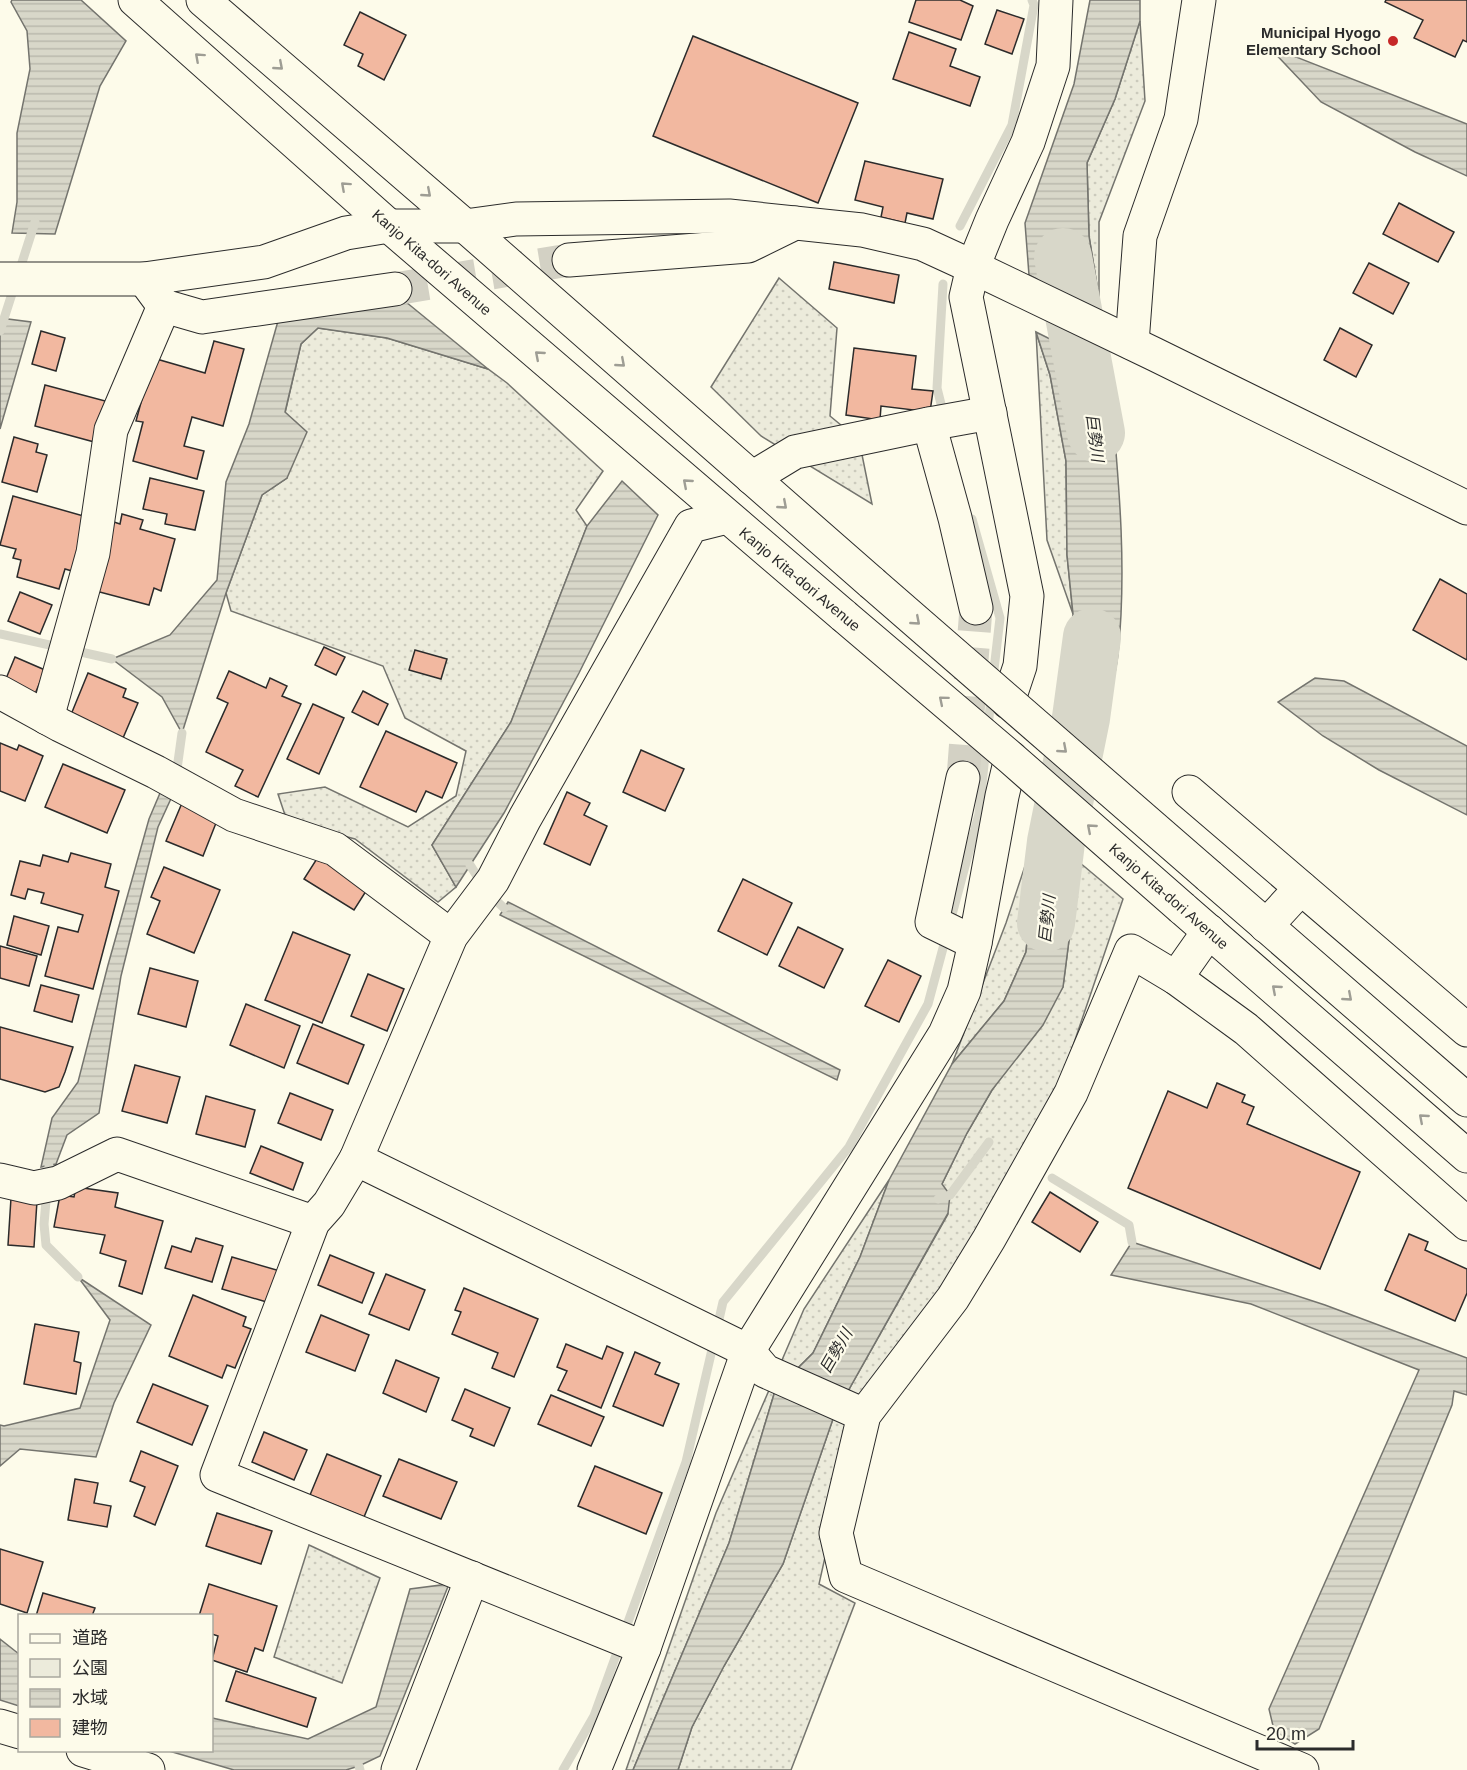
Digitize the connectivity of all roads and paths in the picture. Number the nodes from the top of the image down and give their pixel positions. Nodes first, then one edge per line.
1 (135, 0) edge
2 (203, 0) edge
3 (1056, 0) edge
4 (1199, 0) edge
5 (795, 223) junction
6 (389, 226) junction
7 (465, 226) junction
8 (569, 260) tunnel mouth
9 (973, 267) junction
10 (0, 279) edge
11 (144, 279) junction
12 (395, 290) tunnel mouth
13 (164, 306) junction
14 (1132, 344) junction
15 (979, 415) junction
16 (929, 424) junction
17 (752, 478) junction
18 (1467, 508) edge
19 (727, 517) junction
20 (976, 608) tunnel mouth
21 (0, 692) edge
22 (1008, 702) junction
23 (47, 718) junction
24 (1011, 758) junction
25 (963, 778) tunnel mouth
26 (1189, 792) dead end
27 (1302, 888) junction
28 (1266, 926) junction
29 (1209, 931) junction
30 (451, 936) junction
31 (975, 943) junction
32 (1176, 978) junction
33 (1467, 1030) edge
34 (1467, 1100) edge
35 (1467, 1156) edge
36 (356, 1159) junction
37 (0, 1180) edge
38 (314, 1222) junction
39 (1467, 1224) edge
40 (748, 1355) junction
41 (864, 1415) junction
42 (472, 1578) junction
43 (644, 1648) junction
44 (0, 1726) edge
45 (18, 1731) edge
46 (90, 1752) edge
47 (148, 1770) edge
48 (398, 1770) edge
49 (594, 1770) edge
50 (1302, 1770) edge

6 -> 1 main road, Kanjo Kita-dori Avenue
2 -> 7 main road
3 - 9 main road
4 - 14 main road
5 - 7 main road
5 - 8 main road
5 - 9 main road
6 - 7 main road
6 - 11 main road
19 -> 6 main road, Kanjo Kita-dori Avenue
7 -> 17 main road
9 - 14 main road
9 - 15 main road
10 - 11 main road
11 - 13 main road
12 - 13 main road
13 - 23 main road
14 - 18 main road
15 - 16 main road
15 - 22 main road
16 - 17 main road
16 - 20 main road
17 -> 22 main road, bridge
24 -> 19 main road, Kanjo Kita-dori Avenue, bridge
19 - 30 main road
21 - 23 main road
22 -> 28 main road, bridge
23 - 30 main road
29 -> 24 main road, Kanjo Kita-dori Avenue, bridge
24 - 31 main road
25 - 31 main road
26 - 27 main road
27 - 28 main road
27 - 33 main road
28 -> 34 main road
29 - 32 main road
35 -> 29 main road, Kanjo Kita-dori Avenue
30 - 36 main road
31 - 40 main road
32 - 39 main road
32 - 41 main road
36 - 38 main road
36 - 40 main road
37 - 38 main road
38 - 42 main road
40 - 41 main road
40 - 43 main road
41 - 50 main road
42 - 43 main road
42 - 48 main road
43 - 49 main road
44 - 45 main road
46 - 47 main road

